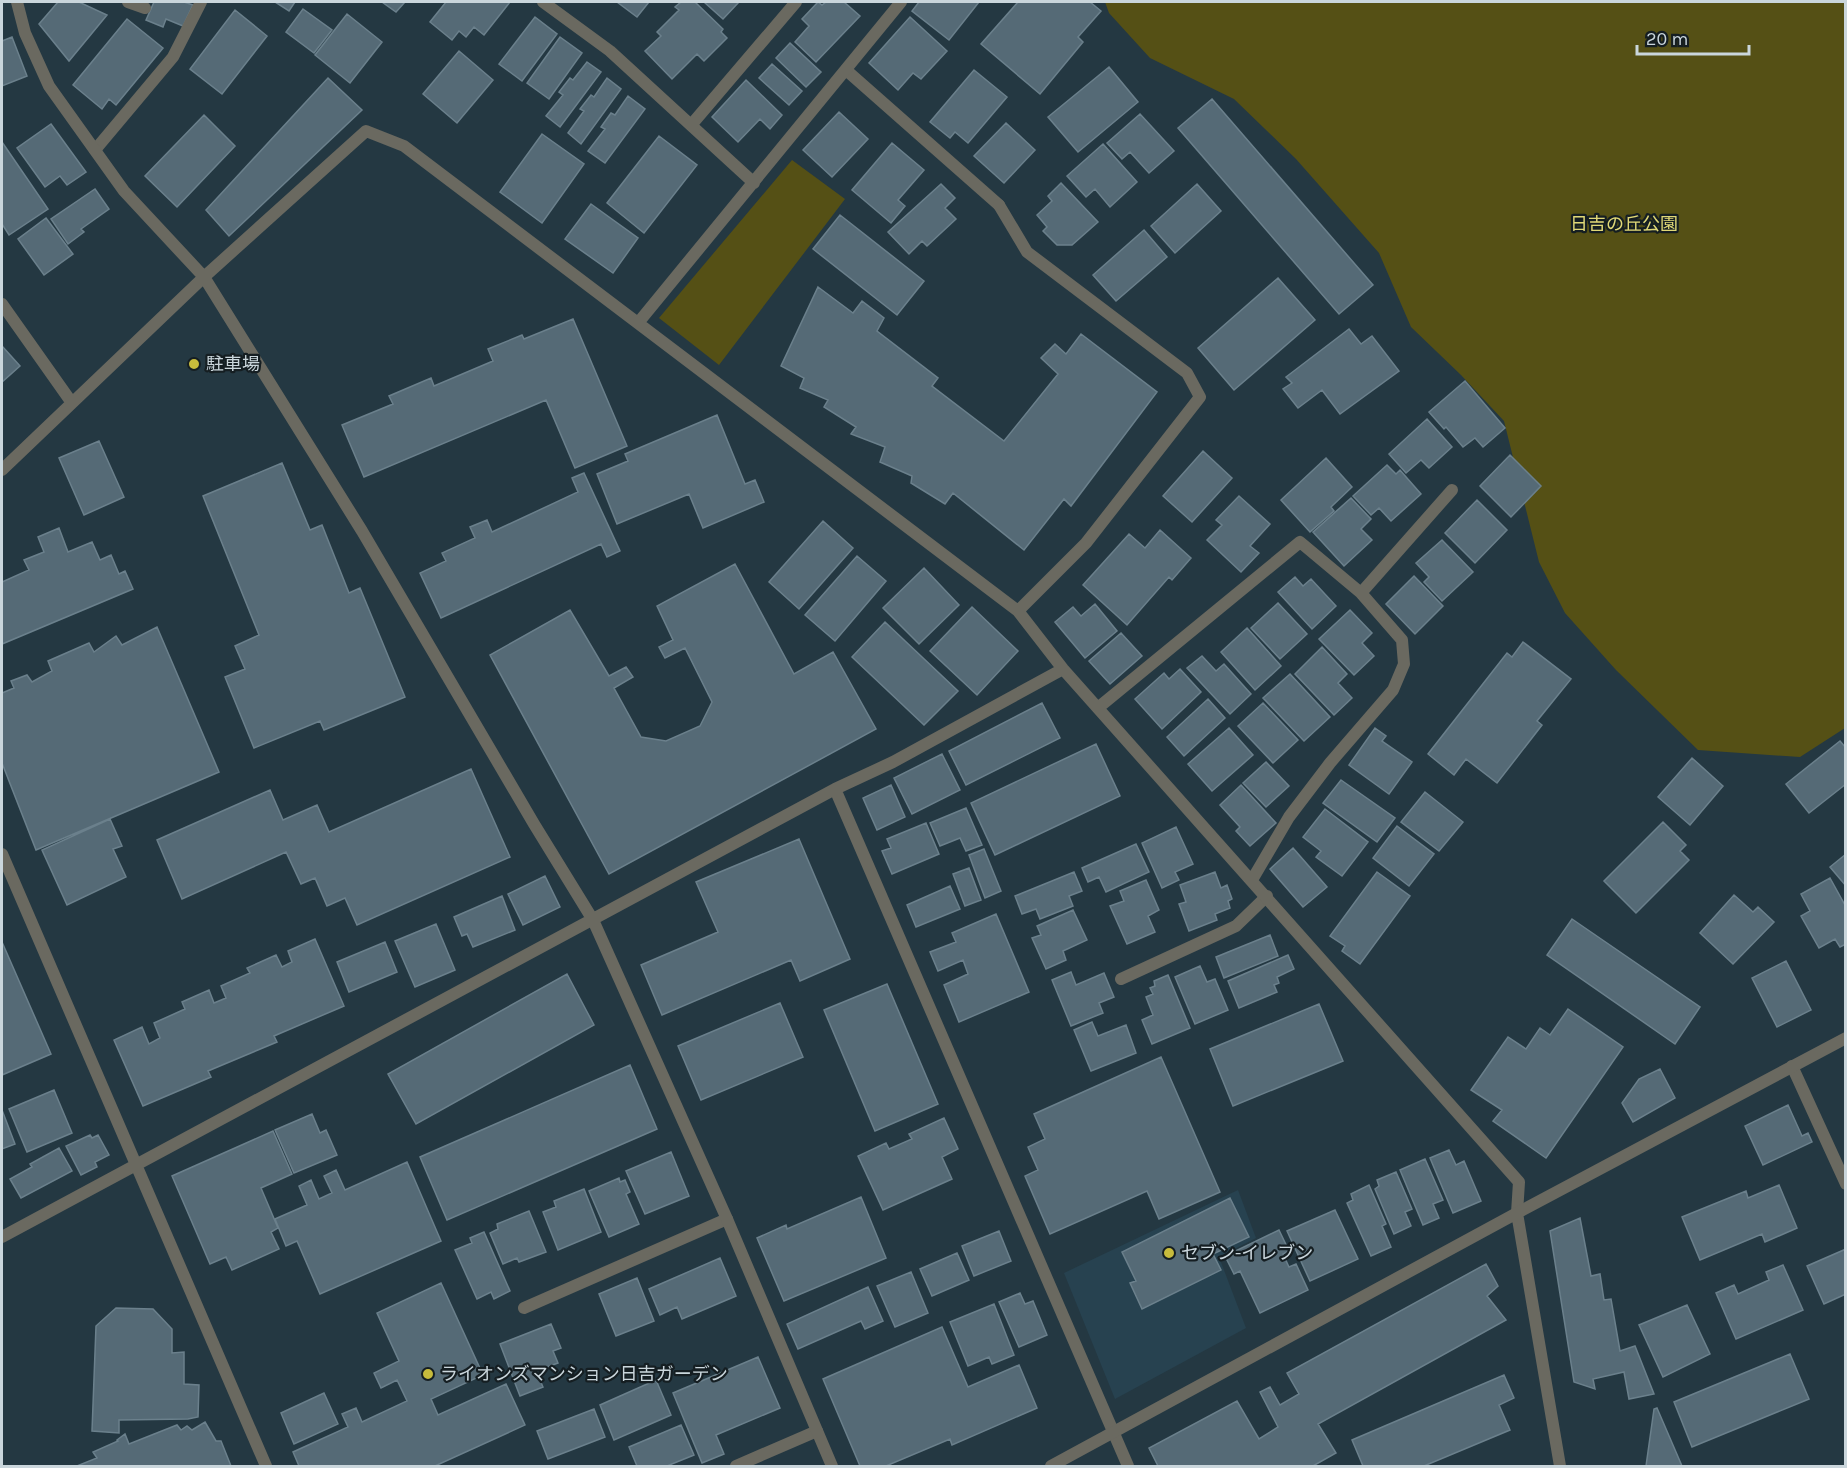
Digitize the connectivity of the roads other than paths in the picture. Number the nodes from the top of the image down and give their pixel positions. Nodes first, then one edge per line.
1 (17, 2) edge
2 (128, 2) edge
3 (201, 2) edge
4 (543, 2) edge
5 (796, 2) edge
6 (901, 2) edge
7 (145, 8) dead end
8 (846, 70) junction
9 (692, 124) junction
10 (95, 150) junction
11 (754, 183) junction
12 (204, 277) junction
13 (2, 304) edge
14 (638, 323) junction
15 (72, 403) junction
16 (2, 470) edge
17 (1452, 490) dead end
18 (1361, 593) junction
19 (1018, 611) junction
20 (1063, 669) junction
21 (1099, 707) junction
22 (835, 789) junction
23 (2, 854) edge
24 (1252, 880) junction
25 (1267, 896) junction
26 (593, 920) junction
27 (1121, 979) dead end
28 (1845, 1038) edge
29 (1792, 1066) junction
30 (136, 1166) junction
31 (1845, 1184) edge
32 (1517, 1213) junction
33 (727, 1218) junction
34 (2, 1237) edge
35 (524, 1308) dead end
36 (817, 1431) junction
37 (1114, 1433) junction
38 (266, 1467) edge
39 (736, 1467) edge
40 (832, 1467) edge
41 (1051, 1467) edge
42 (1128, 1467) edge
43 (1560, 1467) edge

1 - 10 street
2 - 7 street
3 - 10 street
4 - 9 street
5 - 9 street
6 - 8 street
8 - 11 street
8 - 19 street
9 - 11 street
10 - 12 street
11 - 14 street
12 - 14 street
12 - 15 street
12 - 26 street
13 - 15 street
14 - 19 street
15 - 16 street
17 - 18 street
18 - 21 street
18 - 24 street
19 - 20 street
20 - 21 street
20 - 22 street
21 - 24 street
22 - 26 street
22 - 37 street
23 - 30 street
24 - 25 street
25 - 27 street
25 - 32 street
26 - 30 street
26 - 33 street
28 - 29 street
29 - 31 street
29 - 32 street
30 - 34 street
30 - 38 street
32 - 37 street
32 - 43 street
33 - 35 street
33 - 36 street
36 - 39 street
36 - 40 street
37 - 41 street
37 - 42 street

